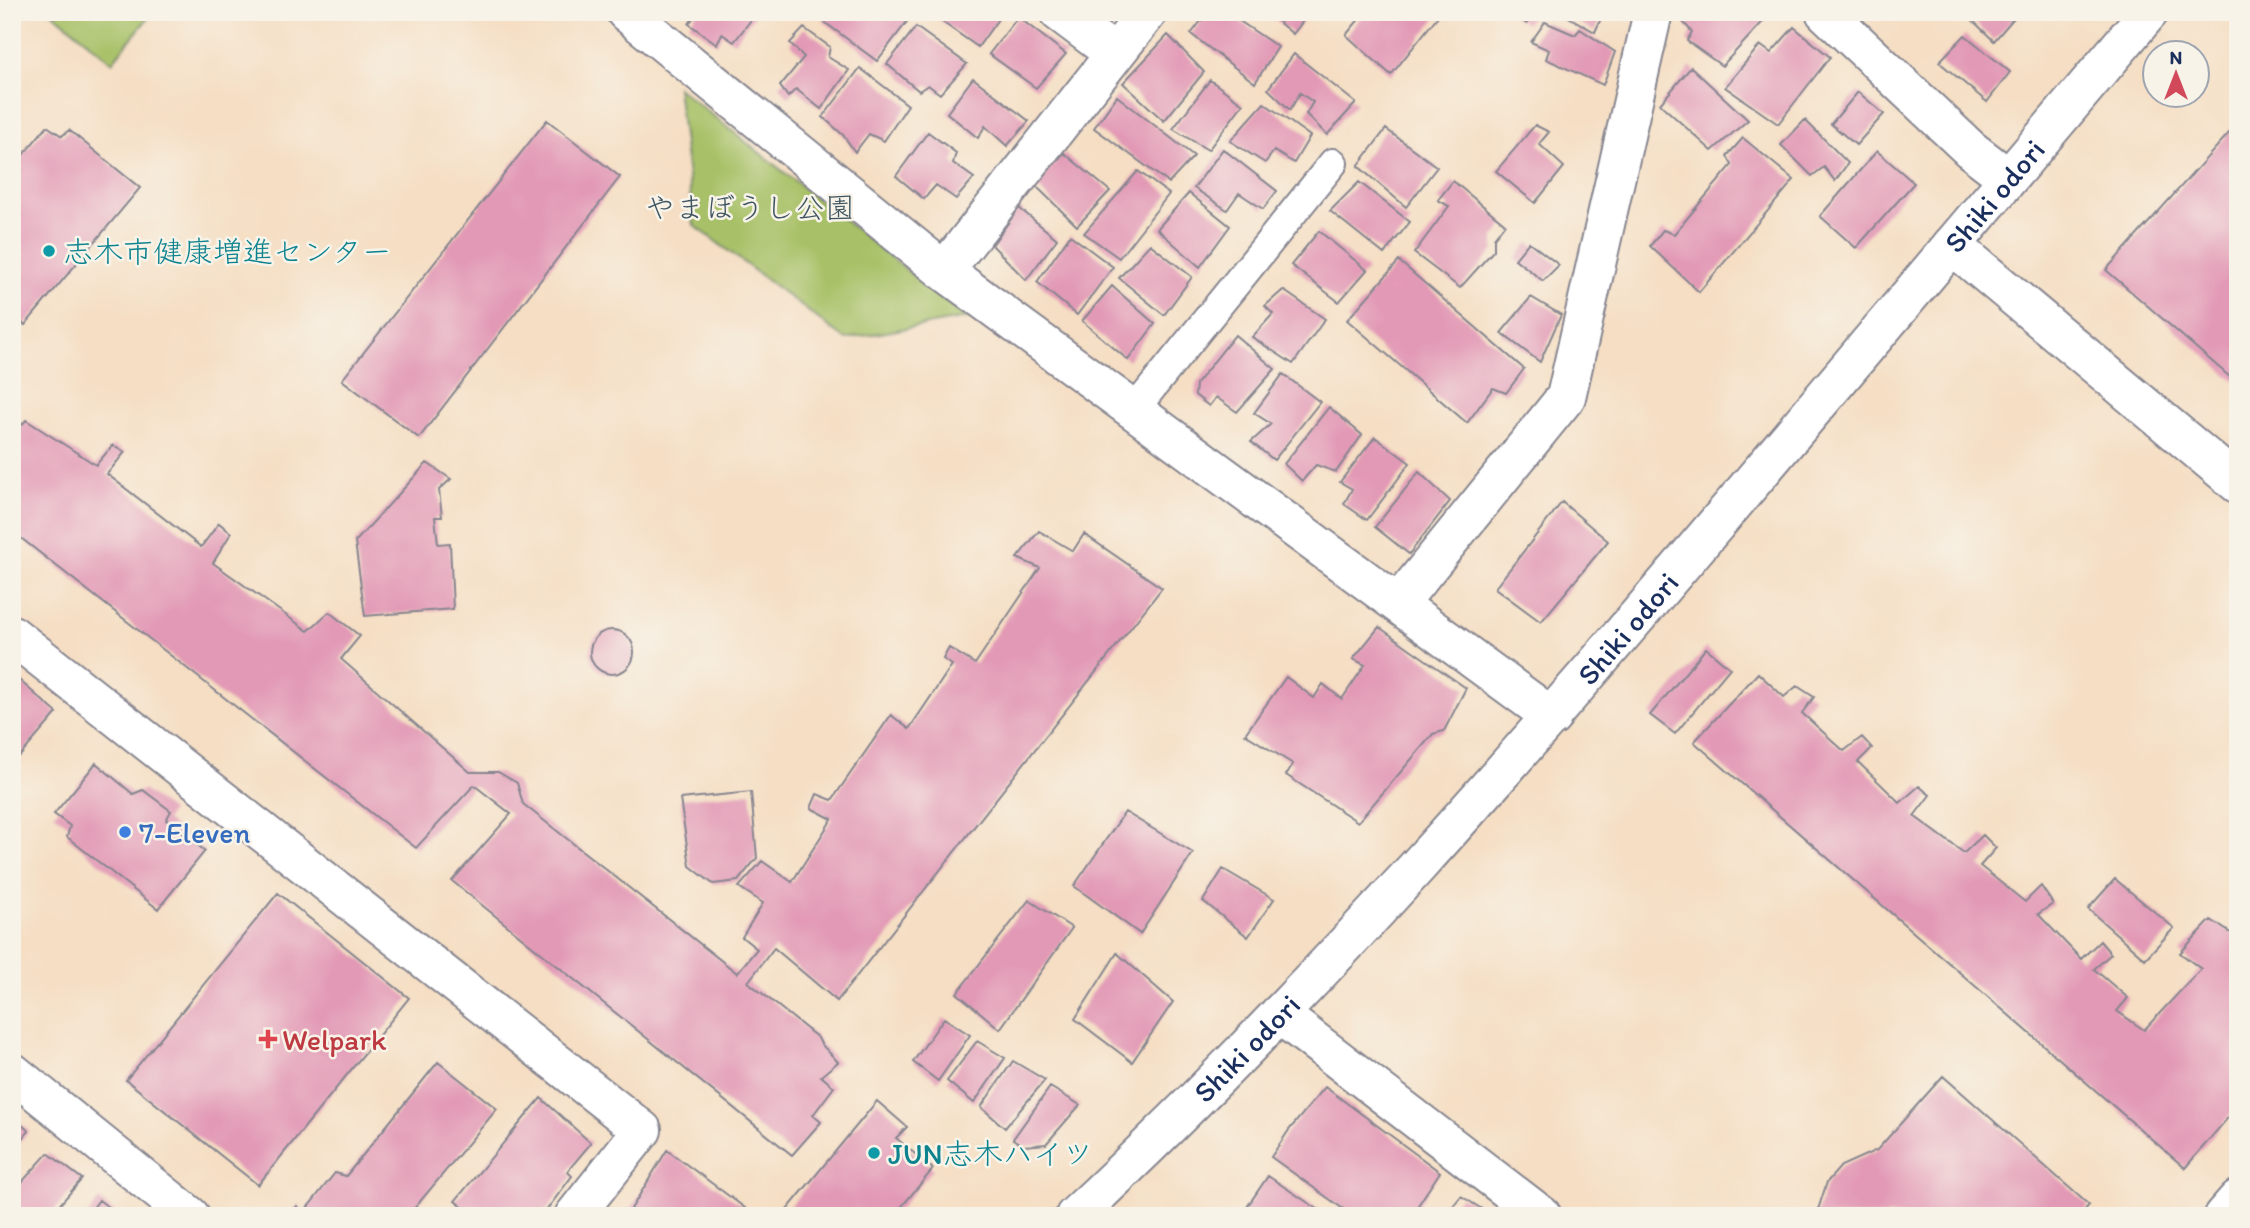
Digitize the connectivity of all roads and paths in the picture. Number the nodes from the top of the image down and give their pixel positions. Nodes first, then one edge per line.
1 (626, 12) edge
2 (1059, 12) edge
3 (1148, 12) edge
4 (1654, 12) edge
5 (1825, 12) edge
6 (2149, 12) edge
7 (1115, 54) junction
8 (1333, 163) dead end
9 (2008, 178) junction
10 (1952, 245) junction
11 (944, 271) junction
12 (1134, 410) junction
13 (2238, 484) edge
14 (1398, 604) junction
15 (12, 635) edge
16 (1552, 717) junction
17 (1279, 1014) junction
18 (12, 1072) edge
19 (2238, 1199) edge
20 (190, 1216) edge
21 (574, 1216) edge
22 (1075, 1216) edge
23 (1542, 1216) edge
24 (2223, 1216) edge

1 - 11 street
2 - 7 street
3 - 7 street
4 - 14 street
5 - 9 street
6 - 9 street, Shiki odori
7 - 11 street
8 - 12 lane
9 - 10 street, Shiki odori
10 - 13 street
10 - 16 street, Shiki odori
11 - 12 street
12 - 14 street
14 - 16 street
15 - 21 street
16 - 17 street, Shiki odori
17 - 22 street, Shiki odori
17 - 23 street
18 - 20 street
19 - 24 street

